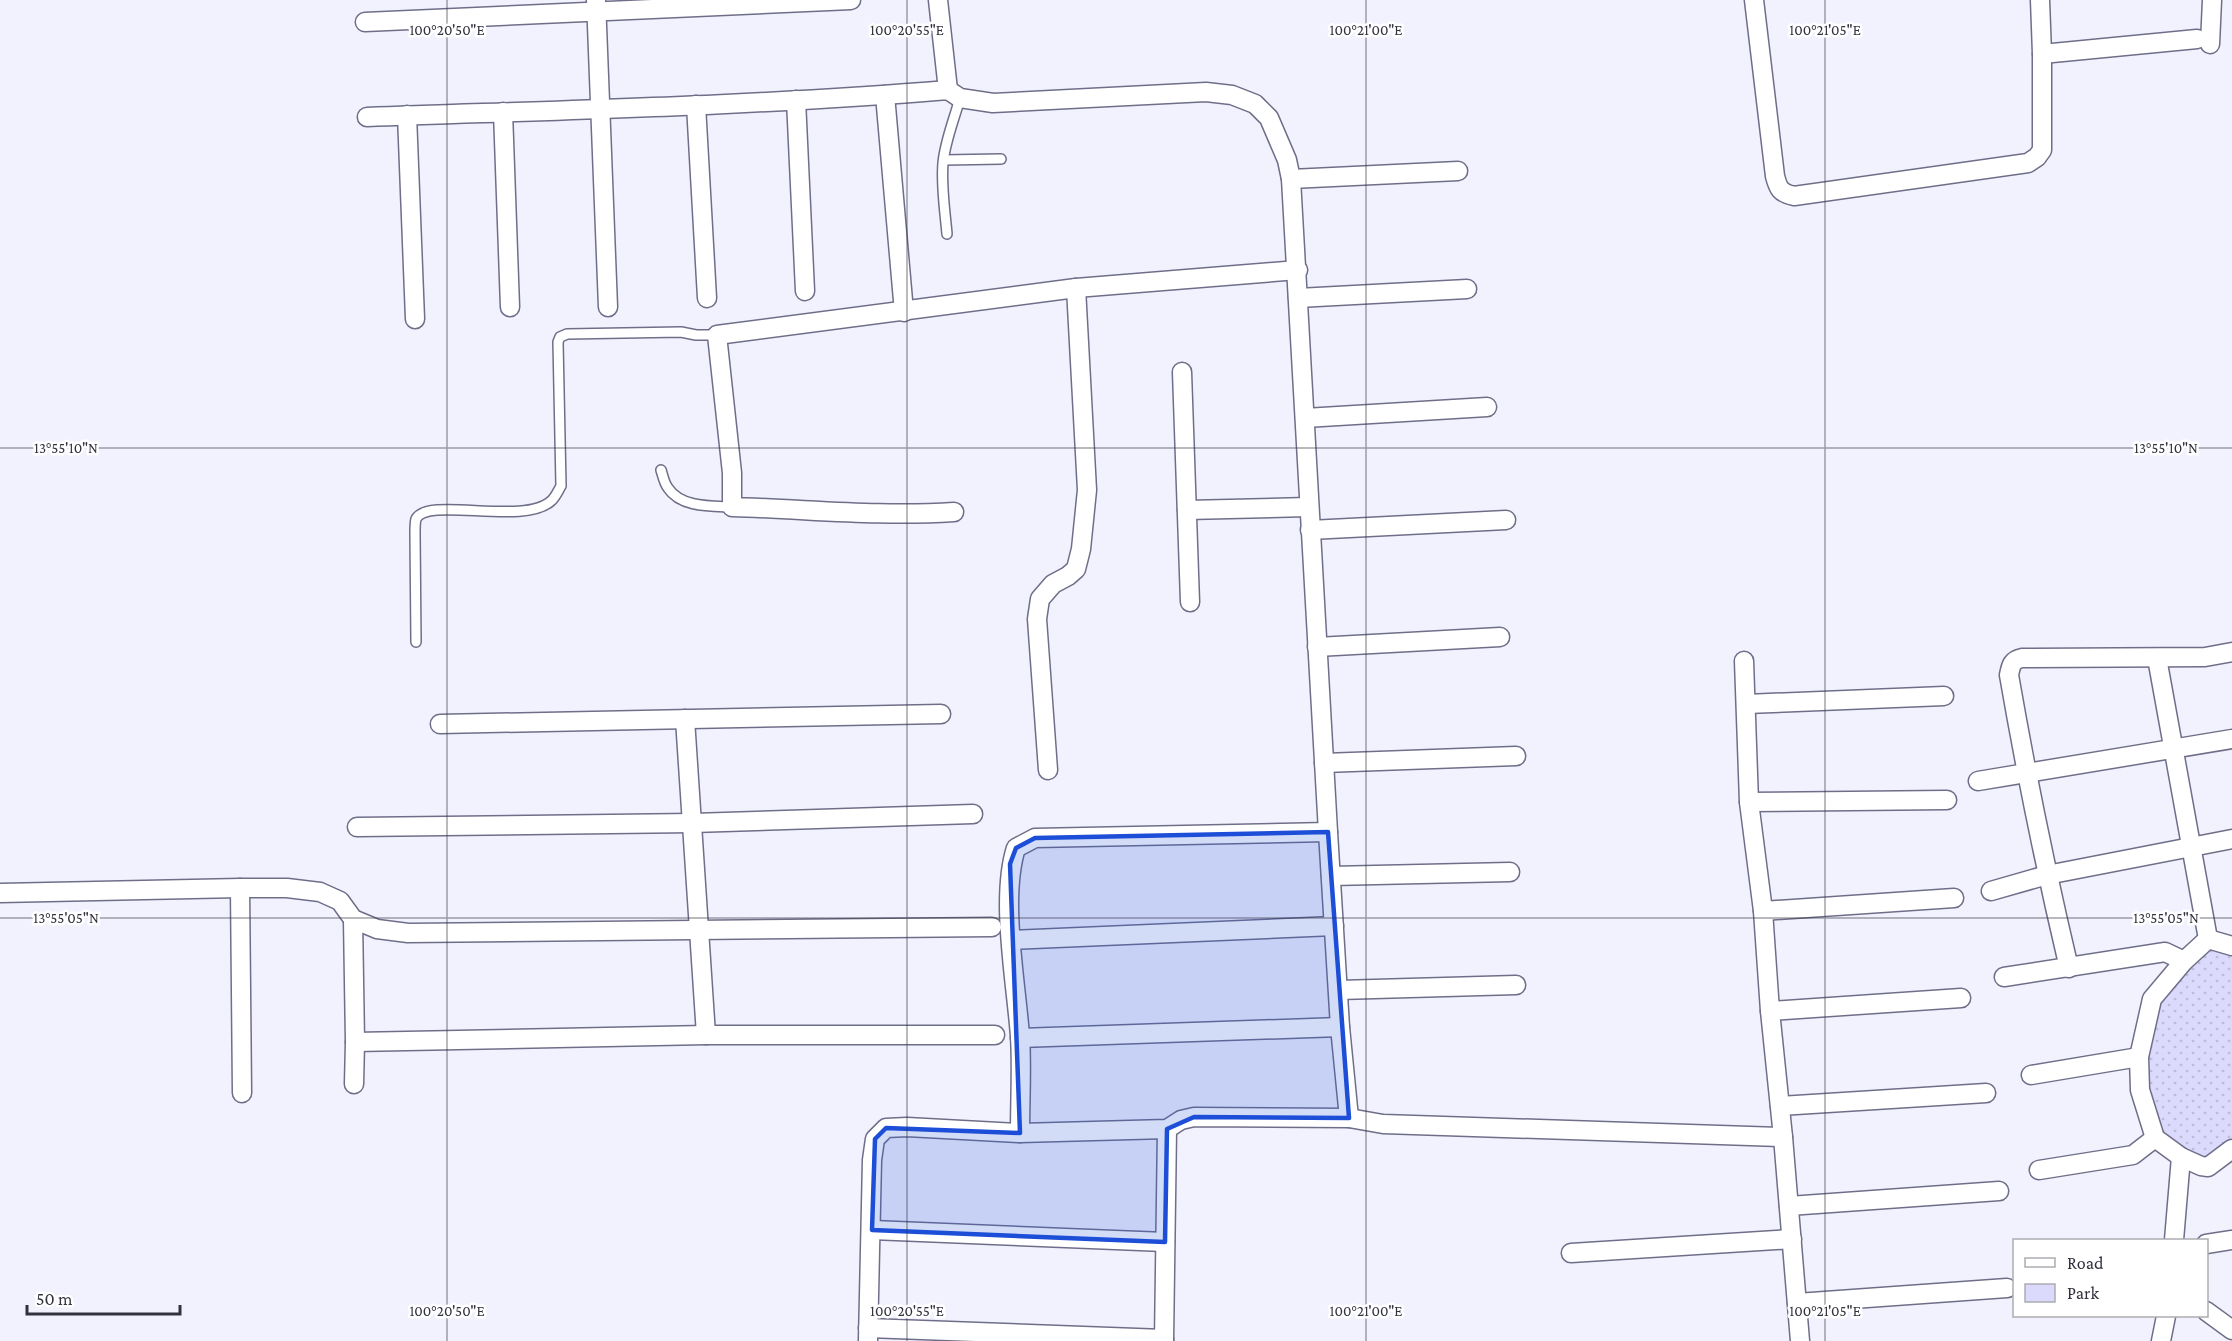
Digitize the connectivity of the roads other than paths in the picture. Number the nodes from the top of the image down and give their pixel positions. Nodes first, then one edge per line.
1 (851, 0) edge
2 (938, 0) edge
3 (1754, 0) edge
4 (2040, 0) edge
5 (2212, 0) edge
6 (596, 5) edge
7 (365, 22) dead end
8 (2042, 54) junction
9 (954, 94) junction
10 (885, 95) junction
11 (796, 100) junction
12 (696, 105) junction
13 (600, 110) junction
14 (503, 112) junction
15 (407, 115) junction
16 (367, 117) dead end
17 (1001, 159) dead end
18 (944, 160) junction
19 (1458, 171) dead end
20 (1291, 179) junction
21 (947, 234) dead end
22 (1298, 270) junction
23 (1076, 288) junction
24 (1467, 289) dead end
25 (805, 291) dead end
26 (707, 298) dead end
27 (1298, 298) junction
28 (510, 307) dead end
29 (608, 307) dead end
30 (904, 312) junction
31 (415, 319) dead end
32 (717, 335) junction
33 (1182, 372) dead end
34 (1487, 407) dead end
35 (1305, 418) junction
36 (661, 470) dead end
37 (732, 507) junction
38 (1308, 507) junction
39 (1187, 510) junction
40 (954, 512) dead end
41 (1506, 520) dead end
42 (1310, 530) junction
43 (1190, 602) dead end
44 (1500, 637) dead end
45 (416, 642) dead end
46 (1317, 647) junction
47 (2232, 652) edge
48 (2157, 658) junction
49 (1744, 661) dead end
50 (1944, 696) dead end
51 (1746, 704) junction
52 (941, 714) dead end
53 (685, 719) junction
54 (440, 724) dead end
55 (2232, 739) edge
56 (2174, 749) junction
57 (1516, 756) dead end
58 (1324, 763) junction
59 (1048, 770) dead end
60 (2026, 773) junction
61 (1978, 782) dead end
62 (1947, 800) dead end
63 (1749, 802) junction
64 (973, 814) dead end
65 (693, 824) junction
66 (357, 826) dead end
67 (1328, 832) junction
68 (2232, 839) edge
69 (2190, 846) junction
70 (1510, 872) dead end
71 (2047, 875) junction
72 (1331, 876) junction
73 (240, 888) junction
74 (1991, 891) dead end
75 (0, 893) edge
76 (1954, 898) dead end
77 (1763, 911) junction
78 (353, 919) junction
79 (1334, 926) junction
80 (992, 927) dead end
81 (699, 930) junction
82 (2208, 939) junction
83 (1012, 940) junction
84 (2232, 946) edge
85 (2184, 961) junction
86 (2070, 968) junction
87 (2004, 977) dead end
88 (1516, 985) dead end
89 (1339, 990) junction
90 (1961, 998) dead end
91 (1770, 1011) junction
92 (1340, 1027) junction
93 (706, 1035) junction
94 (994, 1035) dead end
95 (1020, 1038) junction
96 (355, 1042) junction
97 (2139, 1057) junction
98 (2031, 1075) dead end
99 (354, 1084) dead end
100 (242, 1093) dead end
101 (1986, 1093) dead end
102 (1780, 1106) junction
103 (1349, 1118) junction
104 (1167, 1129) junction
105 (1020, 1132) junction
106 (1784, 1137) junction
107 (2156, 1138) junction
108 (2232, 1149) edge
109 (2181, 1156) junction
110 (2039, 1170) dead end
111 (1999, 1191) dead end
112 (1789, 1206) junction
113 (872, 1230) junction
114 (1792, 1239) junction
115 (2174, 1239) edge
116 (2232, 1240) edge
117 (1166, 1242) junction
118 (2208, 1244) edge
119 (1571, 1253) dead end
120 (2007, 1288) dead end
121 (1797, 1303) junction
122 (2208, 1312) edge
123 (2166, 1317) edge
124 (2232, 1330) edge
125 (868, 1335) edge
126 (1164, 1340) edge
127 (1792, 1341) edge
128 (1800, 1341) edge
129 (2161, 1341) edge

1 - 6 street
2 - 9 street
3 - 8 street
4 - 8 street
5 - 8 street
6 - 7 street
6 - 13 street
9 - 10 street
9 - 18 lane
9 - 20 street
10 - 11 street
10 - 30 street
11 - 12 street
11 - 25 street
12 - 13 street
12 - 26 street
13 - 14 street
13 - 29 street
14 - 15 street
14 - 28 street
15 - 16 street
15 - 31 street
17 - 18 lane
18 - 21 lane
19 - 20 street
20 - 22 street
22 - 23 street
22 - 27 street
23 - 30 street
23 - 59 street
24 - 27 street
27 - 35 street
30 - 32 street
32 - 37 street
32 - 45 lane
33 - 39 street
34 - 35 street
35 - 38 street
36 - 37 lane
37 - 40 street
38 - 39 street
38 - 42 street
39 - 43 street
41 - 42 street
42 - 46 street
44 - 46 street
46 - 58 street
47 - 48 street
48 - 56 street
48 - 60 street
49 - 51 street
50 - 51 street
51 - 63 street
52 - 53 street
53 - 54 street
53 - 65 street
55 - 56 street
56 - 60 street
56 - 69 street
57 - 58 street
58 - 67 street
60 - 61 street
60 - 71 street
62 - 63 street
63 - 77 street
64 - 65 street
65 - 66 street
65 - 81 street
67 - 72 street
67 - 83 street
68 - 69 street
69 - 71 street
69 - 82 street
70 - 72 street
71 - 74 street
71 - 86 street
72 - 79 street
73 - 75 street
73 - 78 street
73 - 100 street
76 - 77 street
77 - 91 street
78 - 81 street
78 - 96 street
79 - 83 street
79 - 89 street
80 - 81 street
81 - 93 street
82 - 84 street
82 - 85 street
83 - 95 street
85 - 86 street
85 - 97 street
86 - 87 street
88 - 89 street
89 - 92 street
90 - 91 street
91 - 102 street
92 - 95 street
92 - 103 street
93 - 94 street
93 - 96 street
95 - 105 street
96 - 99 street
97 - 98 street
97 - 107 street
101 - 102 street
102 - 106 street
103 - 104 street
103 - 106 street
104 - 105 street
104 - 117 street
105 - 113 street
106 - 112 street
107 - 109 street
107 - 110 street
108 - 109 street
109 - 115 street
111 - 112 street
112 - 114 street
113 - 117 street
113 - 125 street
114 - 119 street
114 - 121 street
116 - 118 street
117 - 126 street
120 - 121 street
121 - 128 street
122 - 124 street
123 - 129 street
125 - 126 street
127 - 128 street

